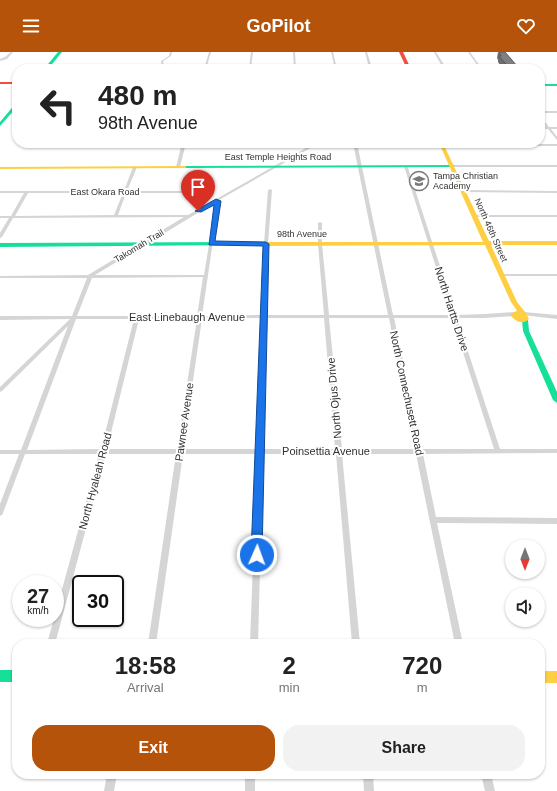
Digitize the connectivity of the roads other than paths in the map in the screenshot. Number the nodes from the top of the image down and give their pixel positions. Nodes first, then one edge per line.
1 (12, 52) edge
2 (60, 52) edge
3 (171, 52) edge
4 (210, 52) edge
5 (252, 52) edge
6 (294, 52) edge
7 (332, 52) edge
8 (366, 52) edge
9 (401, 52) edge
10 (435, 52) edge
11 (469, 52) edge
12 (0, 60) edge
13 (50, 64) edge
14 (162, 64) edge
15 (206, 64) edge
16 (251, 64) edge
17 (295, 64) edge
18 (335, 64) edge
19 (370, 64) edge
20 (406, 64) edge
21 (443, 64) edge
22 (477, 64) edge
23 (0, 84) edge
24 (12, 84) edge
25 (545, 84) edge
26 (557, 84) edge
27 (12, 110) edge
28 (545, 112) edge
29 (557, 112) edge
30 (545, 124) edge
31 (0, 125) edge
32 (548, 128) junction
33 (557, 128) edge
34 (557, 139) edge
35 (545, 145) edge
36 (557, 145) edge
37 (183, 148) edge
38 (308, 148) edge
39 (356, 148) edge
40 (444, 148) edge
41 (360, 166) junction
42 (406, 166) junction
43 (452, 166) junction
44 (557, 166) edge
45 (135, 167) junction
46 (178, 167) junction
47 (275, 167) junction
48 (0, 168) edge
49 (270, 190) dead end
50 (463, 191) junction
51 (0, 192) edge
52 (27, 192) junction
53 (124, 192) junction
54 (210, 192) dead end
55 (557, 192) edge
56 (218, 201) junction
57 (115, 216) junction
58 (189, 216) junction
59 (474, 216) junction
60 (557, 216) edge
61 (0, 217) edge
62 (12, 217) junction
63 (320, 223) dead end
64 (0, 237) edge
65 (211, 243) junction
66 (375, 243) junction
67 (431, 243) junction
68 (486, 243) junction
69 (557, 243) edge
70 (142, 244) junction
71 (266, 244) junction
72 (320, 244) junction
73 (0, 245) edge
74 (501, 275) junction
75 (557, 275) edge
76 (0, 276) edge
77 (90, 276) junction
78 (206, 276) junction
79 (557, 316) edge
80 (200, 317) junction
81 (264, 317) junction
82 (327, 317) junction
83 (390, 317) junction
84 (455, 317) junction
85 (520, 317) junction
86 (0, 318) edge
87 (74, 318) junction
88 (137, 318) junction
89 (0, 390) edge
90 (557, 400) edge
91 (339, 451) junction
92 (419, 451) junction
93 (498, 451) junction
94 (557, 451) edge
95 (0, 452) edge
96 (24, 452) junction
97 (103, 452) junction
98 (180, 452) junction
99 (260, 452) junction
100 (0, 514) edge
101 (433, 520) junction
102 (557, 521) edge
103 (52, 639) edge
104 (153, 639) edge
105 (254, 639) edge
106 (356, 639) edge
107 (458, 639) edge
108 (0, 676) edge
109 (12, 676) edge
110 (545, 677) edge
111 (557, 677) edge
112 (111, 779) edge
113 (250, 779) edge
114 (368, 779) edge
115 (487, 779) edge
116 (109, 791) edge
117 (250, 791) edge
118 (369, 791) edge
119 (490, 791) edge

1 - 12 street
2 - 13 street
3 - 14 street
4 - 15 street
5 - 16 street
6 - 17 street
7 - 18 street
8 - 19 street
9 - 20 street
10 - 21 street
11 - 22 street
23 - 24 street
25 - 26 street
27 - 31 street
28 - 29 street
30 - 32 street
32 - 33 street
32 - 34 street
35 - 36 street
37 - 46 street
38 - 47 street, Takomah Trail
39 - 41 street, North Connechusett Road
40 - 43 street, North 46th Street
41 - 42 street, East Temple Heights Road
41 - 47 street, East Temple Heights Road
41 - 66 street, North Connechusett Road
42 - 43 street, East Temple Heights Road
42 - 67 street, North Hartts Drive
43 - 44 street, East Temple Heights Road
43 - 50 street, North 46th Street
45 - 46 street, East Temple Heights Road
45 - 48 street, East Temple Heights Road
45 - 53 street
46 - 47 street, East Temple Heights Road
47 - 56 street, Takomah Trail
49 - 71 street
50 - 55 street
50 - 59 street, North 46th Street
51 - 52 street, East Okara Road
52 - 53 street, East Okara Road
52 - 62 street
53 - 54 street, East Okara Road
53 - 57 street
56 - 58 street, Takomah Trail
56 - 65 street, Pawnee Avenue
57 - 58 street
57 - 62 street
58 - 70 street, Takomah Trail
59 - 60 street
59 - 68 street, North 46th Street
61 - 62 street
62 - 64 street
63 - 72 street, North Ojus Drive
65 - 70 street, 98th Avenue
65 - 71 street, 98th Avenue
65 - 78 street, Pawnee Avenue
66 - 67 street, 98th Avenue
66 - 72 street, 98th Avenue
66 - 83 street, North Connechusett Road
67 - 68 street, 98th Avenue
67 - 84 street, North Hartts Drive
68 - 69 street, 98th Avenue
68 - 74 street, North 46th Street
70 - 73 street, 98th Avenue
70 - 77 street, Takomah Trail
71 - 72 street, 98th Avenue
71 - 81 street
72 - 82 street, North Ojus Drive
74 - 75 street
74 - 85 street, North 46th Street
76 - 77 street
77 - 78 street
77 - 87 street
78 - 80 street, Pawnee Avenue
79 - 85 street, East Linebaugh Avenue
80 - 81 street, East Linebaugh Avenue
80 - 88 street, East Linebaugh Avenue
80 - 98 street, Pawnee Avenue
81 - 82 street, East Linebaugh Avenue
81 - 99 street
82 - 83 street, East Linebaugh Avenue
82 - 91 street, North Ojus Drive
83 - 84 street, East Linebaugh Avenue
83 - 92 street, North Connechusett Road
84 - 85 street, East Linebaugh Avenue
84 - 93 street, North Hartts Drive
85 - 90 street, North 46th Street
86 - 87 street, East Linebaugh Avenue
87 - 88 street, East Linebaugh Avenue
87 - 89 street
87 - 96 street
88 - 97 street, North Hyaleah Road
91 - 92 street, Poinsettia Avenue
91 - 99 street, Poinsettia Avenue
91 - 106 street, North Ojus Drive
92 - 93 street, Poinsettia Avenue
92 - 101 street, North Connechusett Road
93 - 94 street, Poinsettia Avenue
95 - 96 street, Poinsettia Avenue
96 - 97 street, Poinsettia Avenue
96 - 100 street
97 - 98 street, Poinsettia Avenue
97 - 103 street, North Hyaleah Road
98 - 99 street, Poinsettia Avenue
98 - 104 street, Pawnee Avenue
99 - 105 street
101 - 102 street
101 - 107 street, North Connechusett Road
108 - 109 street
110 - 111 street
112 - 116 street
113 - 117 street
114 - 118 street
115 - 119 street

